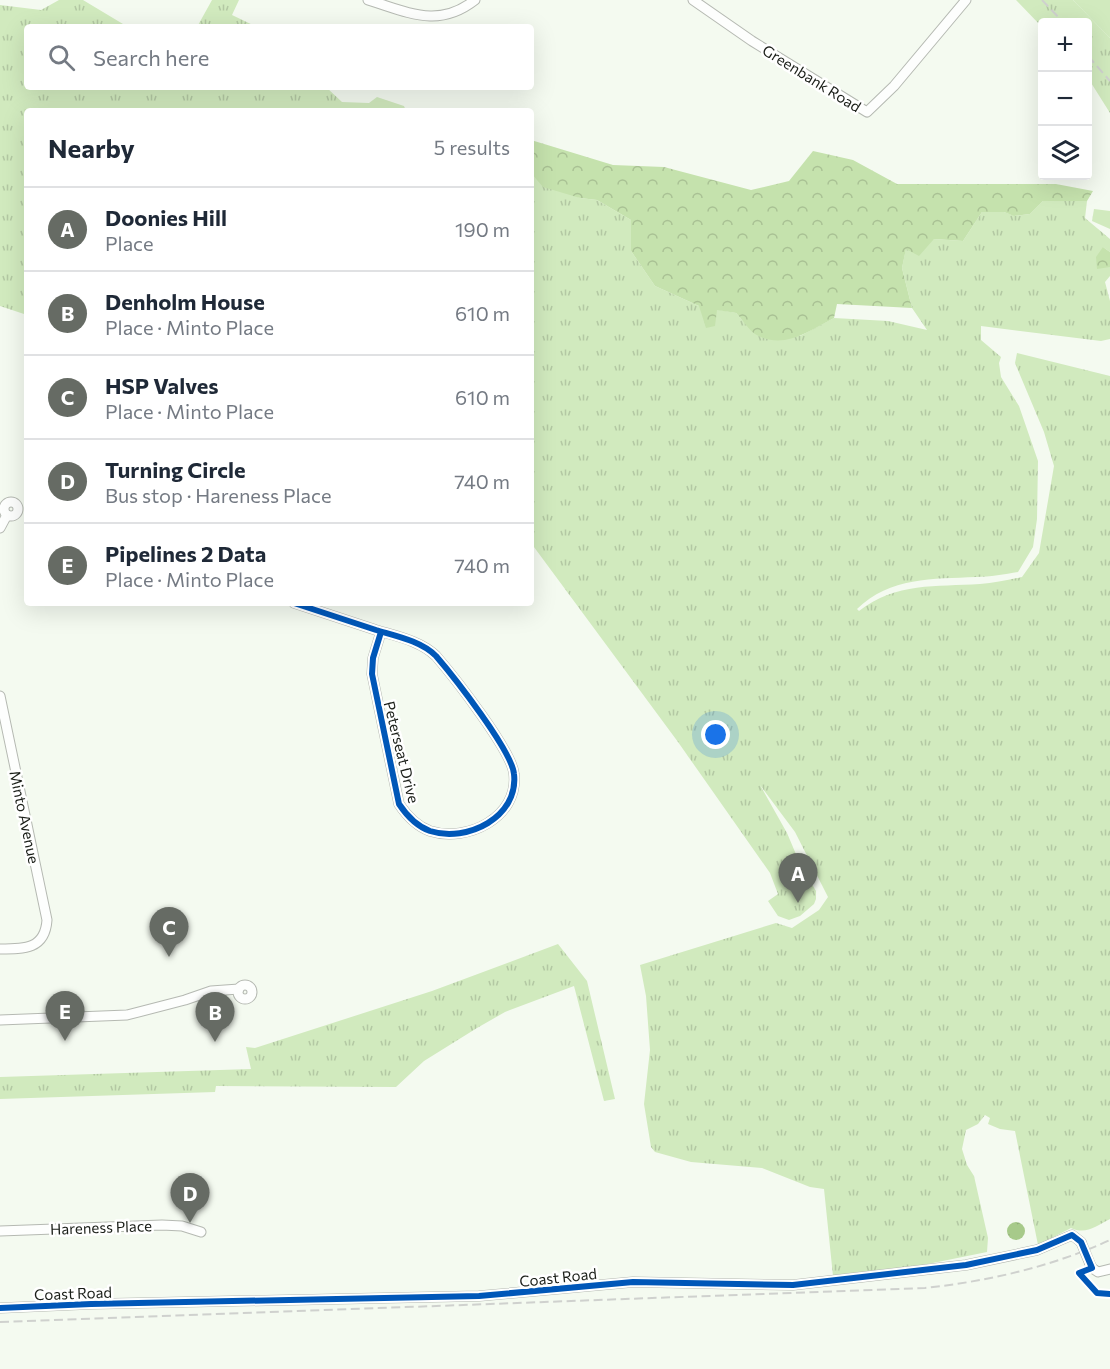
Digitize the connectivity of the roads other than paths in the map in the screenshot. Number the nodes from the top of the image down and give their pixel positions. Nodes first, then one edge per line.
1 (368, 0) edge
2 (475, 0) edge
3 (693, 0) edge
4 (966, 0) edge
5 (3, 503) edge
6 (23, 512) edge
7 (7, 515) junction
8 (0, 528) edge
9 (303, 606) edge
10 (381, 632) junction
11 (0, 696) edge
12 (0, 949) edge
13 (239, 989) dead end
14 (0, 1020) edge
15 (0, 1231) edge
16 (201, 1232) dead end
17 (1110, 1269) edge
18 (0, 1308) edge

1 - 2 street
3 - 4 street, Greenbank Road
5 - 6 street
5 - 7 street
6 - 7 street
7 - 8 street
9 - 10 street, Peterseat Drive
10 - 10 street, Peterseat Drive
11 - 12 street, Minto Avenue
13 - 14 street
15 - 16 street, Hareness Place
17 - 18 street, Coast Road, bridge

